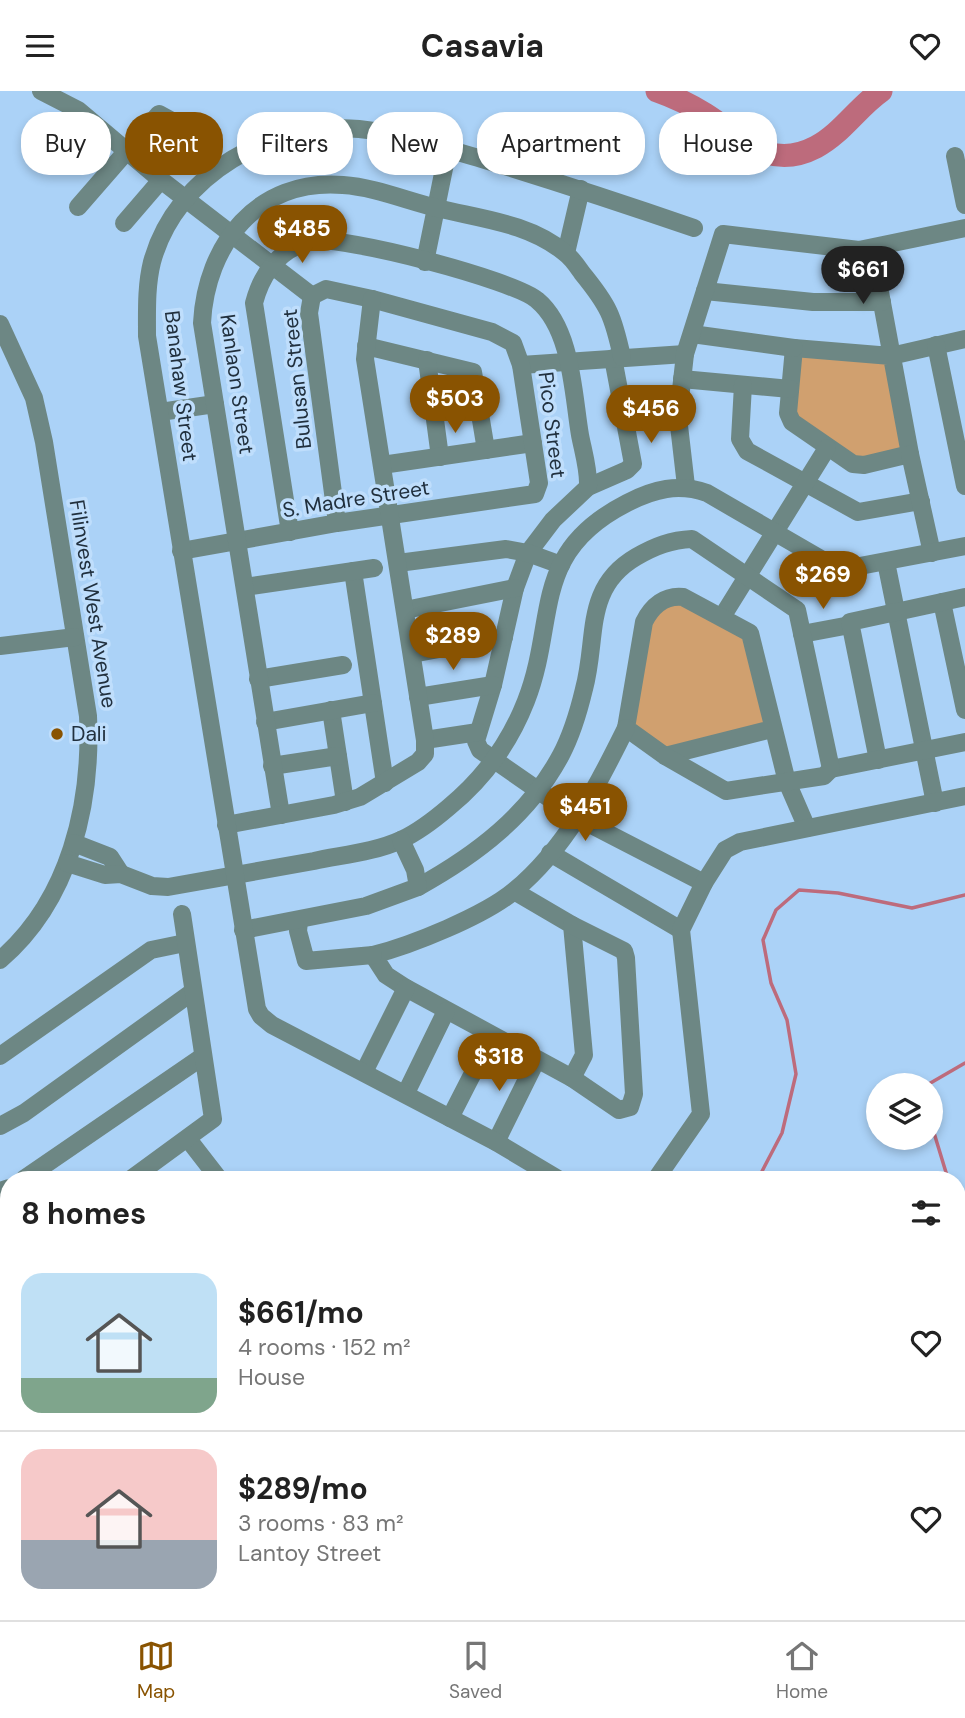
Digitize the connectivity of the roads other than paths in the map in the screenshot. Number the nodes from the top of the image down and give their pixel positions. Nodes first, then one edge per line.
1 (41, 91) edge
2 (367, 131) edge
3 (125, 147) edge
4 (125, 149) edge
5 (463, 154) edge
6 (955, 156) dead end
7 (223, 165) edge
8 (156, 175) edge
9 (211, 175) edge
10 (444, 175) edge
11 (161, 180) junction
12 (581, 189) junction
13 (186, 199) junction
14 (965, 205) edge
15 (78, 207) dead end
16 (438, 208) junction
17 (124, 223) dead end
18 (694, 227) dead end
19 (965, 228) edge
20 (231, 233) junction
21 (872, 249) junction
22 (566, 253) junction
23 (425, 262) junction
24 (270, 266) junction
25 (705, 291) junction
26 (312, 296) junction
27 (372, 299) junction
28 (882, 302) junction
29 (0, 324) edge
30 (692, 334) junction
31 (965, 339) edge
32 (936, 345) junction
33 (366, 346) junction
34 (794, 348) junction
35 (685, 354) junction
36 (891, 356) junction
37 (618, 358) junction
38 (427, 360) junction
39 (567, 362) junction
40 (521, 365) junction
41 (682, 379) junction
42 (743, 384) junction
43 (790, 389) junction
44 (215, 404) junction
45 (160, 412) junction
46 (533, 443) junction
47 (827, 448) junction
48 (486, 450) junction
49 (910, 454) junction
50 (440, 457) junction
51 (382, 465) junction
52 (803, 484) junction
53 (686, 486) junction
54 (965, 486) edge
55 (588, 487) junction
56 (537, 492) joint
57 (921, 501) junction
58 (390, 515) junction
59 (337, 523) junction
60 (774, 530) junction
61 (290, 532) junction
62 (238, 541) junction
63 (965, 546) edge
64 (181, 551) junction
65 (528, 553) junction
66 (932, 553) junction
67 (886, 562) junction
68 (398, 563) junction
69 (561, 565) junction
70 (374, 568) dead end
71 (353, 571) junction
72 (748, 575) junction
73 (245, 587) junction
74 (515, 588) junction
75 (965, 597) edge
76 (942, 602) junction
77 (405, 610) junction
78 (896, 612) junction
79 (722, 617) junction
80 (850, 625) junction
81 (74, 632) junction
82 (802, 634) junction
83 (504, 637) junction
84 (0, 645) edge
85 (412, 654) junction
86 (343, 665) dead end
87 (258, 679) junction
88 (493, 685) junction
89 (418, 697) junction
90 (373, 703) junction
91 (331, 710) junction
92 (965, 710) edge
93 (265, 722) junction
94 (626, 728) junction
95 (772, 729) junction
96 (478, 732) junction
97 (965, 742) edge
98 (425, 747) junction
99 (924, 750) junction
100 (338, 756) junction
101 (665, 757) junction
102 (495, 760) junction
103 (878, 760) junction
104 (272, 766) junction
105 (831, 769) junction
106 (787, 782) junction
107 (385, 783) junction
108 (539, 792) junction
109 (965, 796) edge
110 (345, 802) junction
111 (935, 803) junction
112 (281, 815) junction
113 (578, 818) junction
114 (226, 825) junction
115 (807, 828) junction
116 (401, 840) junction
117 (74, 843) junction
118 (551, 853) junction
119 (67, 863) junction
120 (121, 874) junction
121 (233, 875) junction
122 (704, 883) junction
123 (418, 887) junction
124 (514, 891) junction
125 (182, 914) dead end
126 (299, 921) junction
127 (572, 925) junction
128 (243, 930) junction
129 (681, 930) junction
130 (185, 943) junction
131 (373, 955) junction
132 (0, 960) edge
133 (406, 988) junction
134 (191, 993) junction
135 (446, 1011) junction
136 (492, 1036) junction
137 (0, 1056) edge
138 (202, 1057) junction
139 (536, 1061) junction
140 (365, 1072) junction
141 (572, 1078) junction
142 (406, 1093) junction
143 (450, 1118) junction
144 (0, 1126) edge
145 (188, 1139) junction
146 (496, 1142) junction
147 (36, 1171) edge
148 (142, 1171) edge
149 (213, 1171) edge
150 (545, 1171) edge
151 (662, 1171) edge

1 - 3 street
2 - 7 street, Banahaw Street
4 - 15 street
5 - 12 street, Banahaw Street
6 - 14 street
8 - 11 street
9 - 13 street, Banahaw Street
10 - 16 street
11 - 13 street
11 - 17 street
12 - 18 street, Banahaw Street
12 - 22 street
13 - 20 street
13 - 45 street, Banahaw Street
16 - 20 street, Kanlaon Street
16 - 22 street, Kanlaon Street
16 - 23 street
19 - 21 street
20 - 24 street
20 - 44 street, Kanlaon Street
21 - 25 street
21 - 28 street
22 - 37 street, Kanlaon Street
23 - 24 street
23 - 39 street
24 - 26 street
24 - 61 street
25 - 28 street
25 - 30 street
26 - 27 street, Bulusan Street
26 - 59 street, Bulusan Street
27 - 33 street
27 - 40 street, Bulusan Street
28 - 36 street
29 - 81 street, Filinvest West Avenue
30 - 34 street
30 - 35 street
31 - 32 street
32 - 36 street
32 - 54 street
33 - 38 street
33 - 51 street
34 - 36 street
34 - 43 street
35 - 37 street
35 - 41 street
36 - 49 street
37 - 39 street
37 - 55 street, Kanlaon Street
38 - 48 street
38 - 50 street
39 - 40 street
39 - 55 street
40 - 46 street, Pico Street
41 - 42 street
41 - 53 street
42 - 43 street
42 - 52 street
43 - 47 street
44 - 45 street
44 - 62 street, Kanlaon Street
45 - 64 street, Banahaw Street
46 - 48 street
46 - 56 street, Pico Street
47 - 49 street
47 - 52 street
48 - 50 street
49 - 57 street
50 - 51 street
51 - 58 street
52 - 57 street
52 - 60 street
53 - 60 street
53 - 69 street
55 - 65 street
56 - 58 street, S. Madre Street
57 - 66 street
58 - 59 street, S. Madre Street
58 - 68 street
59 - 61 street, S. Madre Street
60 - 67 street
60 - 72 street
61 - 62 street, S. Madre Street
62 - 64 street, S. Madre Street
62 - 73 street, Kanlaon Street
63 - 66 street
64 - 114 street, Banahaw Street
65 - 68 street
65 - 69 street
65 - 74 street
66 - 67 street
67 - 78 street
68 - 77 street
69 - 102 street
70 - 71 street
71 - 73 street
71 - 90 street
72 - 79 street
72 - 82 street
72 - 108 street
73 - 87 street, Kanlaon Street
74 - 77 street
74 - 83 street
75 - 76 street
76 - 78 street
76 - 92 street
77 - 85 street
78 - 80 street
78 - 99 street
79 - 94 street
79 - 95 street
80 - 82 street
80 - 103 street
81 - 84 street
81 - 117 street, Filinvest West Avenue
82 - 105 street
83 - 85 street
83 - 88 street
85 - 89 street
86 - 87 street
87 - 93 street, Kanlaon Street
88 - 89 street
88 - 96 street
89 - 98 street
90 - 91 street
90 - 107 street
91 - 93 street
91 - 100 street
93 - 104 street, Kanlaon Street
94 - 101 street
94 - 113 street
95 - 101 street
95 - 106 street
96 - 98 street
96 - 102 street
97 - 99 street
98 - 107 street
99 - 103 street
99 - 111 street
100 - 104 street
100 - 110 street
101 - 106 street
102 - 108 street
102 - 116 street
103 - 105 street
104 - 112 street, Kanlaon Street
105 - 106 street
106 - 115 street
107 - 110 street
108 - 113 street
108 - 123 street
109 - 111 street
110 - 112 street
111 - 115 street
112 - 114 street
113 - 118 street
113 - 122 street
114 - 121 street, Banahaw Street
115 - 122 street
116 - 121 street
116 - 123 street
117 - 119 street, Filinvest West Avenue
117 - 120 street
118 - 124 street
118 - 129 street
119 - 120 street
119 - 132 street, Filinvest West Avenue
120 - 121 street
121 - 128 street, Banahaw Street
122 - 129 street
123 - 126 street
124 - 127 street
124 - 131 street
125 - 130 street
126 - 128 street
126 - 131 street
127 - 141 street
127 - 141 street
128 - 140 street, Banahaw Street
129 - 151 street
130 - 134 street
130 - 137 street
131 - 133 street
133 - 135 street
133 - 140 street
134 - 138 street
134 - 144 street
135 - 136 street
135 - 142 street
136 - 139 street
136 - 143 street
138 - 145 street
138 - 147 street
139 - 141 street
139 - 146 street
140 - 142 street, Banahaw Street
142 - 143 street, Banahaw Street
143 - 146 street, Banahaw Street
145 - 148 street
145 - 149 street
146 - 150 street, Banahaw Street

